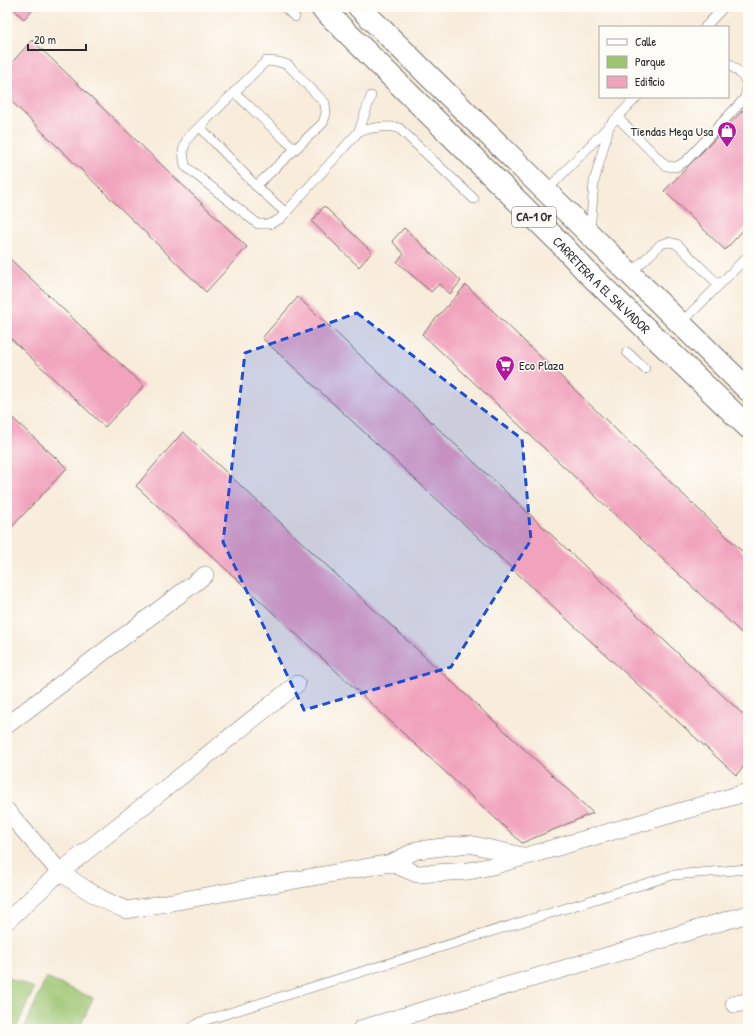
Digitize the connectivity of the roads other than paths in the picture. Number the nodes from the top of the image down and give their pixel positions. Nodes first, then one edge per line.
1 (284, 7) edge
2 (321, 7) edge
3 (359, 7) edge
4 (724, 7) edge
5 (295, 17) dead end
6 (706, 26) edge
7 (729, 64) edge
8 (234, 92) junction
9 (371, 96) dead end
10 (636, 98) edge
11 (618, 118) junction
12 (610, 126) junction
13 (200, 127) junction
14 (359, 131) junction
15 (295, 149) junction
16 (256, 186) junction
17 (546, 191) junction
18 (474, 199) dead end
19 (286, 213) junction
20 (590, 235) junction
21 (748, 256) edge
22 (629, 274) junction
23 (719, 285) junction
24 (680, 324) junction
25 (627, 352) dead end
26 (645, 369) dead end
27 (748, 390) edge
28 (748, 427) edge
29 (205, 574) dead end
30 (297, 684) dead end
31 (7, 725) edge
32 (748, 792) edge
33 (7, 811) edge
34 (524, 856) junction
35 (391, 863) junction
36 (748, 869) edge
37 (60, 872) junction
38 (748, 914) edge
39 (7, 921) edge
40 (190, 1029) edge
41 (361, 1029) edge

1 - 5 lane
2 - 28 highway, CARRETERA A EL SALVADOR / CA-1 Or
3 - 17 highway, CARRETERA A EL SALVADOR / CA-1 Or
4 - 6 lane
7 - 11 lane
8 - 13 lane
8 - 15 lane
8 - 15 lane
9 - 14 lane
10 - 11 lane
11 - 12 lane
12 - 17 lane
12 - 20 lane
13 - 16 lane
13 - 19 lane
14 - 18 lane
14 - 19 lane
15 - 16 lane
16 - 19 lane
17 - 20 highway, CARRETERA A EL SALVADOR / CA-1 Or
20 - 22 highway, CARRETERA A EL SALVADOR / CA-1 Or
21 - 23 lane
22 - 23 lane
22 - 24 highway, CARRETERA A EL SALVADOR / CA-1 Or
23 - 24 lane
24 - 27 highway, CARRETERA A EL SALVADOR / CA-1 Or
25 - 26 lane
29 - 31 street
30 - 37 street
32 - 34 street
33 - 37 street
34 - 35 street
34 - 35 street
35 - 37 street
36 - 40 lane
37 - 39 street
38 - 41 street

